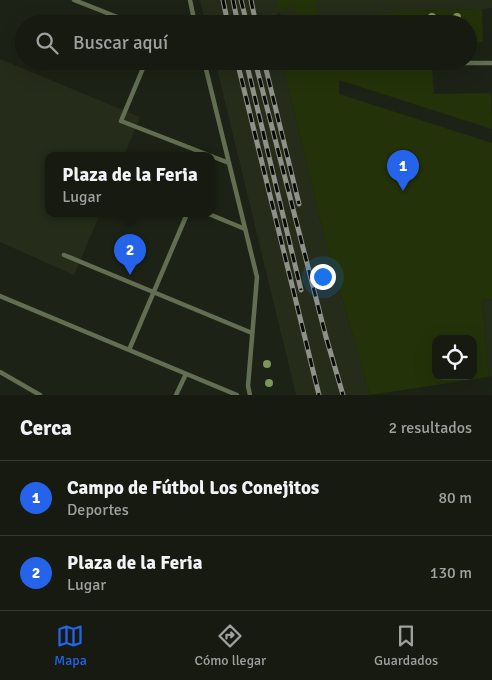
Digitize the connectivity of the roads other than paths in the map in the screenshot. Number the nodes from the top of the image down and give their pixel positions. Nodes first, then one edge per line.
1 (74, 0) edge
2 (190, 0) edge
3 (112, 15) edge
4 (193, 15) edge
5 (477, 63) edge
6 (492, 63) edge
7 (142, 70) edge
8 (206, 70) edge
9 (201, 152) edge
10 (215, 158) edge
11 (229, 163) junction
12 (215, 216) edge
13 (186, 217) edge
14 (245, 229) junction
15 (64, 255) dead end
16 (154, 292) junction
17 (0, 296) edge
18 (252, 333) junction
19 (129, 350) junction
20 (0, 372) edge
21 (186, 374) junction
22 (40, 395) edge
23 (176, 395) edge
24 (237, 395) edge
25 (250, 395) edge

1 - 3 lane
2 - 4 lane
5 - 6 lane
7 - 9 lane
8 - 11 lane
10 - 11 lane
11 - 14 lane
12 - 14 lane
13 - 16 lane
14 - 18 lane
15 - 16 lane
16 - 18 lane
16 - 19 lane
17 - 19 lane
18 - 25 lane
19 - 21 lane
20 - 22 lane
21 - 23 lane
21 - 24 lane

